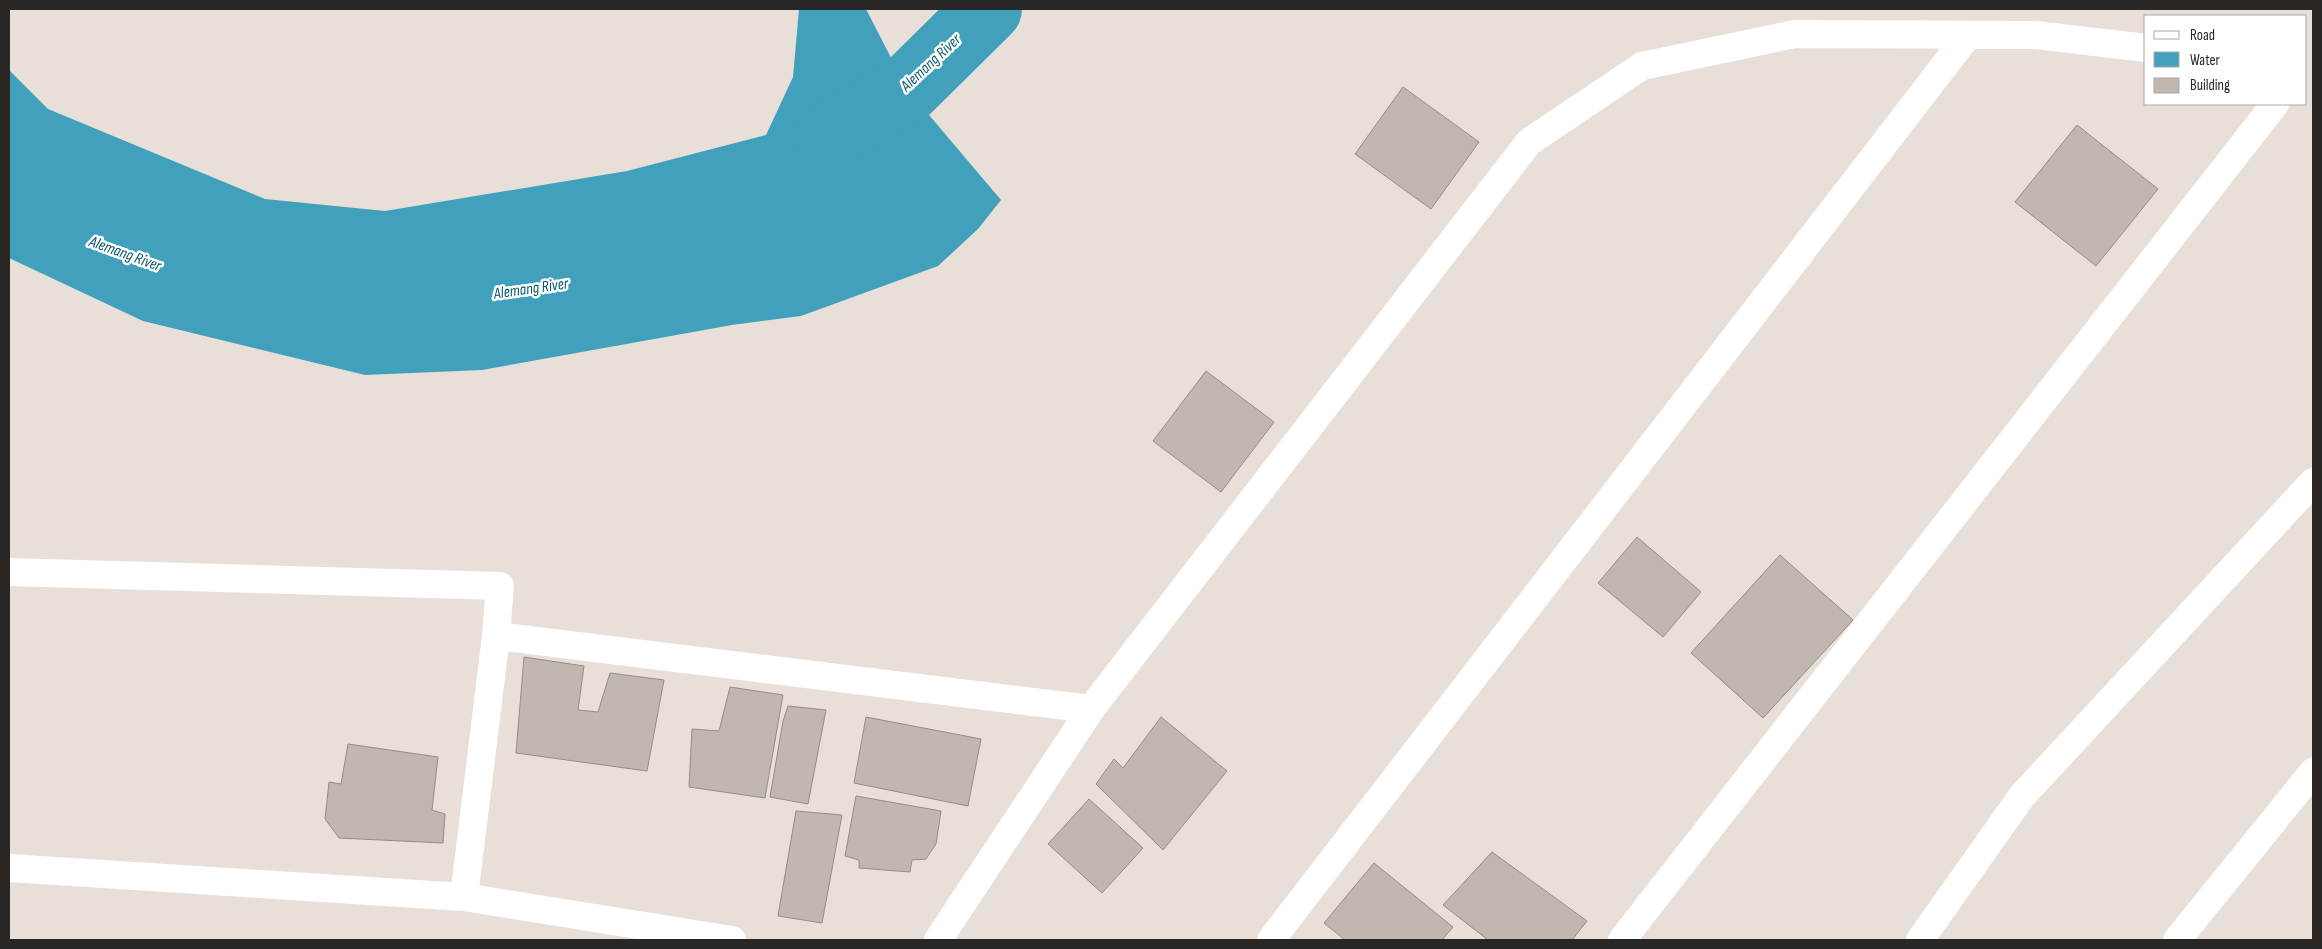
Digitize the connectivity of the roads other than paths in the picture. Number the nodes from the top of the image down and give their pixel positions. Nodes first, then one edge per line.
1 (1968, 35) junction
2 (2144, 48) edge
3 (2274, 105) edge
4 (2313, 482) edge
5 (9, 572) edge
6 (496, 636) junction
7 (1091, 709) junction
8 (2313, 772) edge
9 (9, 868) edge
10 (464, 897) junction
11 (732, 940) edge
12 (938, 940) edge
13 (1271, 940) edge
14 (1622, 940) edge
15 (1920, 940) edge
16 (2177, 940) edge

1 - 2 street
1 - 7 street
1 - 13 street
3 - 14 street
4 - 15 street
5 - 6 street
6 - 7 street
6 - 10 street
7 - 12 street
8 - 16 street
9 - 10 street
10 - 11 street

